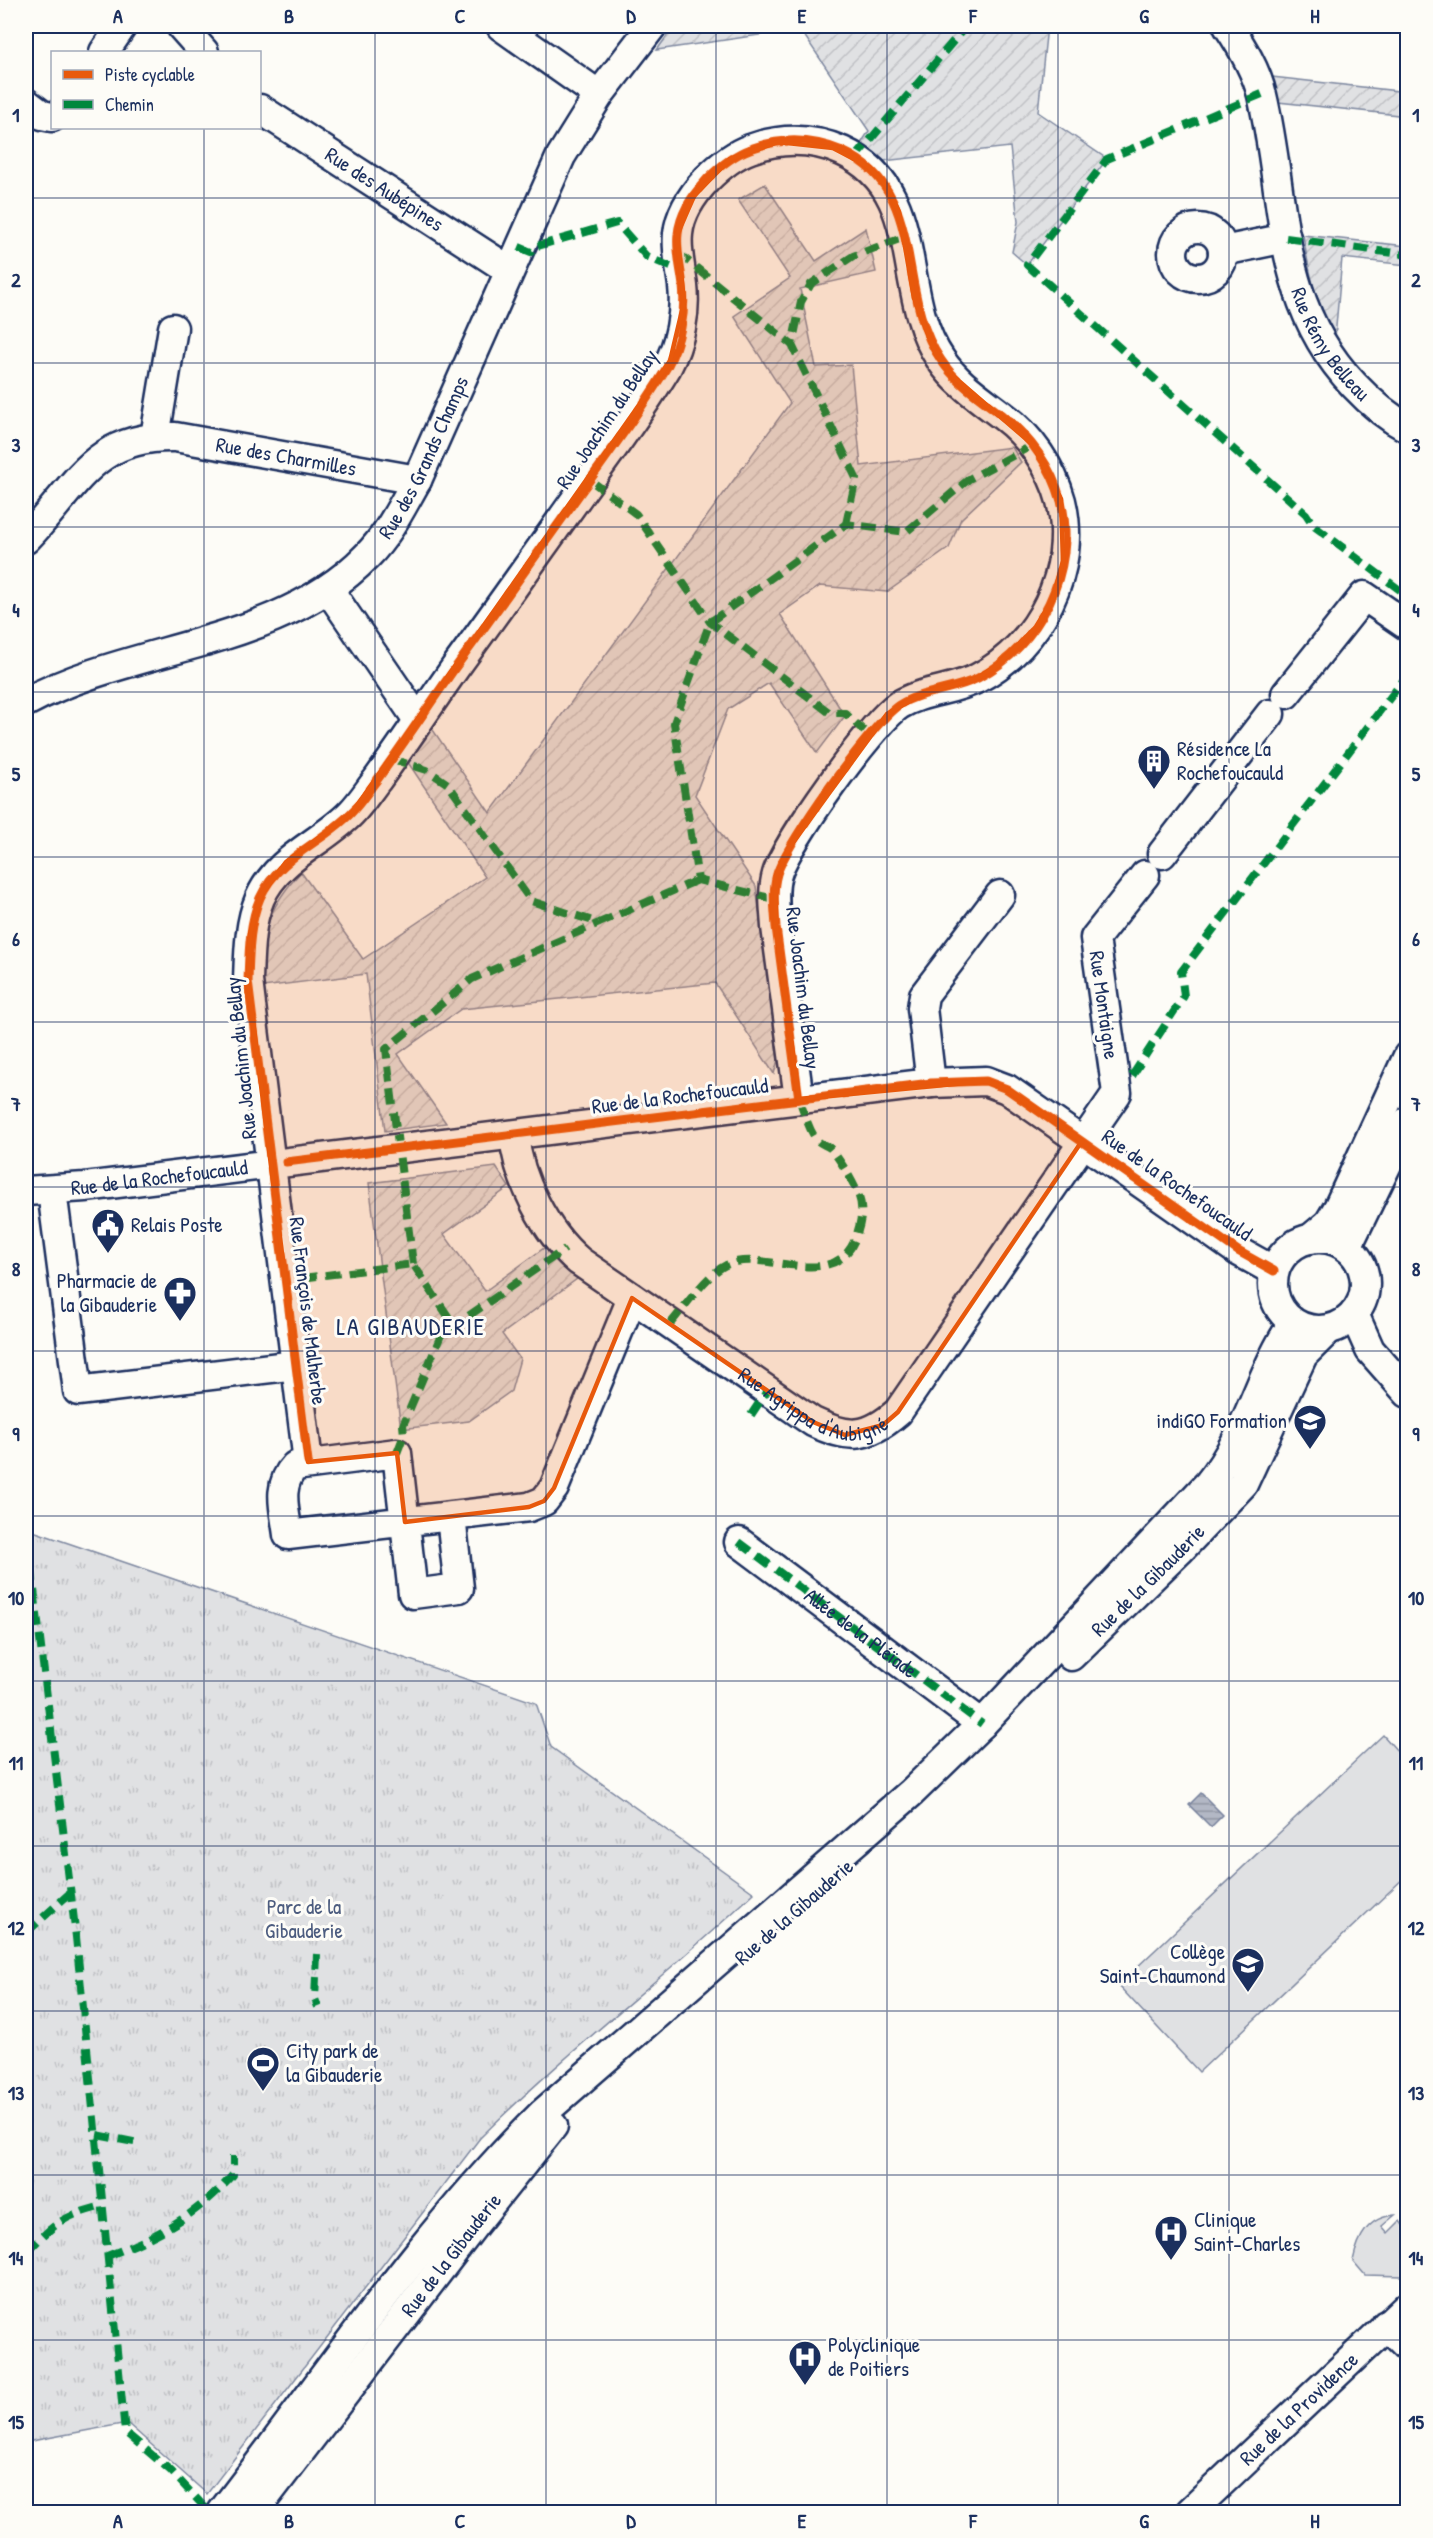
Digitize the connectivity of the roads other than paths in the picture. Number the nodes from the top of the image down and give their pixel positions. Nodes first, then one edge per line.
1 (122, 26) edge
2 (180, 26) edge
3 (501, 26) edge
4 (652, 26) edge
5 (1228, 26) edge
6 (105, 51) edge
7 (203, 51) edge
8 (598, 95) junction
9 (26, 103) edge
10 (261, 110) edge
11 (51, 117) edge
12 (1286, 238) junction
13 (1223, 251) dead end
14 (509, 270) junction
15 (173, 328) dead end
16 (1407, 428) edge
17 (155, 437) junction
18 (417, 480) junction
19 (26, 540) edge
20 (329, 590) junction
21 (1407, 626) edge
22 (26, 702) edge
23 (418, 720) junction
24 (1000, 895) dead end
25 (1407, 1056) edge
26 (931, 1083) junction
27 (799, 1099) junction
28 (1407, 1121) edge
29 (514, 1135) junction
30 (1082, 1141) junction
31 (272, 1164) junction
32 (39, 1191) edge
33 (1310, 1239) junction
34 (1347, 1247) junction
35 (1274, 1271) junction
36 (632, 1298) junction
37 (1354, 1314) junction
38 (1293, 1323) junction
39 (1328, 1330) junction
40 (296, 1365) junction
41 (1407, 1393) edge
42 (309, 1462) junction
43 (451, 1517) junction
44 (405, 1522) junction
45 (739, 1542) dead end
46 (982, 1724) junction
47 (1407, 2306) edge
48 (1386, 2325) junction
49 (1407, 2347) edge
50 (258, 2504) edge
51 (222, 2512) edge
52 (1190, 2512) edge

1 - 6 street
2 - 7 street
3 - 8 street
4 - 8 street, Rue des Grands Champs
5 - 12 street, Rue Rémy Belleau
8 - 14 street, Rue des Grands Champs
9 - 11 street
10 - 14 street, Rue des Aubépines
12 - 13 street
12 - 16 street, Rue Rémy Belleau
14 - 18 street, Rue des Grands Champs
15 - 17 street
17 - 18 street, Rue des Charmilles
17 - 19 street, Rue des Charmilles
18 - 20 street, Rue des Grands Champs
20 - 22 street, Rue des Grands Champs
20 - 23 street
21 - 30 street, Rue Montaigne
23 - 27 street, Rue Joachim du Bellay
23 - 31 street, Rue Joachim du Bellay
24 - 26 street
25 - 33 street
26 - 27 street, Rue de la Rochefoucauld
26 - 30 street, Rue de la Rochefoucauld
27 - 29 street, Rue de la Rochefoucauld
28 - 34 street
29 - 31 street, Rue de la Rochefoucauld
29 - 36 street, Rue Agrippa d'Aubigné
30 - 35 street, Rue de la Rochefoucauld
30 - 36 street, Rue Agrippa d'Aubigné
31 - 32 street, Rue de la Rochefoucauld
31 - 40 street, Rue François de Malherbe
32 - 40 street, Rue François de Malherbe
33 - 34 street
33 - 35 street
34 - 37 street
35 - 38 street
36 - 43 street
37 - 39 street
37 - 41 street
38 - 39 street
38 - 46 street, Rue de la Gibauderie
39 - 50 street, Rue de la Gibauderie
40 - 42 street, Rue François de Malherbe
42 - 44 street
42 - 44 street
43 - 44 street
43 - 44 street
45 - 46 street, Allée de la Pléïade
46 - 50 street, Rue de la Gibauderie
47 - 48 street, Rue de la Providence
48 - 49 street
48 - 52 street, Rue de la Providence
50 - 51 street, Rue de la Gibauderie

